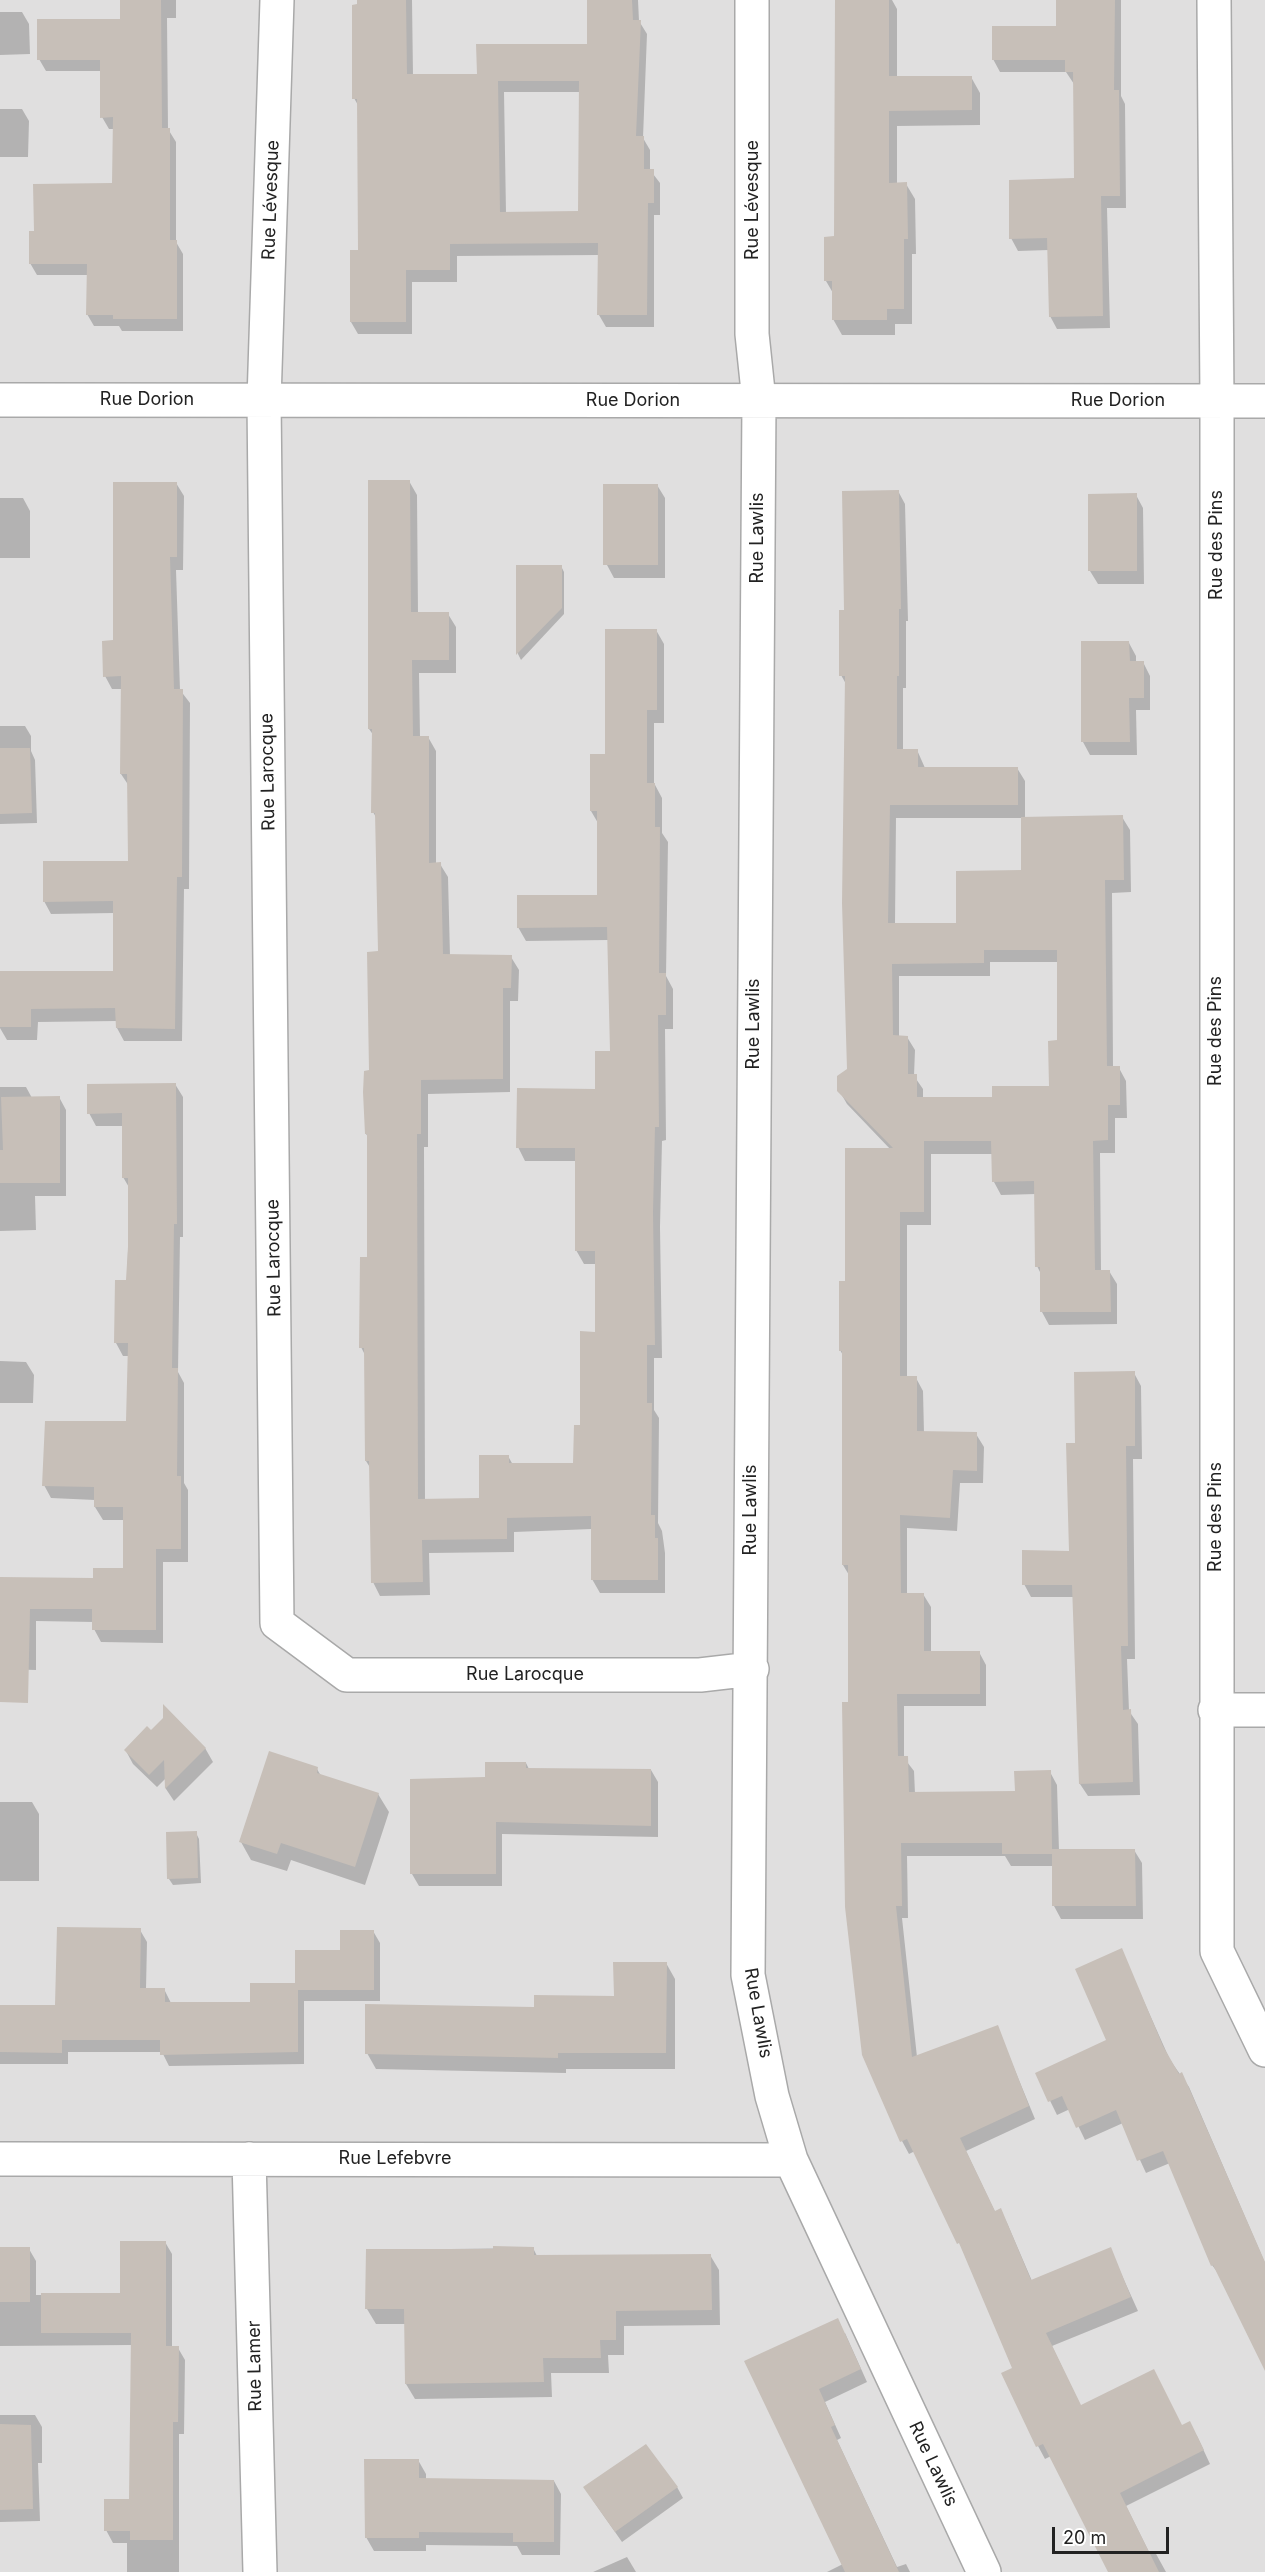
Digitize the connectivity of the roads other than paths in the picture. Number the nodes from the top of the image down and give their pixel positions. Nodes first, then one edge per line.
1 (277, 0) edge
2 (752, 0) edge
3 (1214, 0) edge
4 (0, 400) edge
5 (264, 400) junction
6 (759, 401) junction
7 (1217, 401) junction
8 (1265, 401) edge
9 (752, 1669) junction
10 (1215, 1710) junction
11 (1265, 1710) edge
12 (1265, 2050) edge
13 (0, 2159) edge
14 (249, 2159) junction
15 (790, 2160) junction
16 (260, 2572) edge
17 (984, 2572) edge

1 - 5 street, Rue Lévesque
2 - 6 street, Rue Lévesque
3 - 7 street, Rue des Pins
4 - 5 street, Rue Dorion
5 - 6 street, Rue Dorion
5 - 9 street, Rue Larocque
6 - 7 street, Rue Dorion
6 - 9 street, Rue Lawlis
7 - 8 street, Rue Dorion
7 - 10 street, Rue des Pins
9 - 15 street, Rue Lawlis
10 - 11 street
10 - 12 street, Rue des Pins
13 - 14 street, Rue Lefebvre
14 - 15 street, Rue Lefebvre
14 - 16 street, Rue Lamer
15 - 17 street, Rue Lawlis

